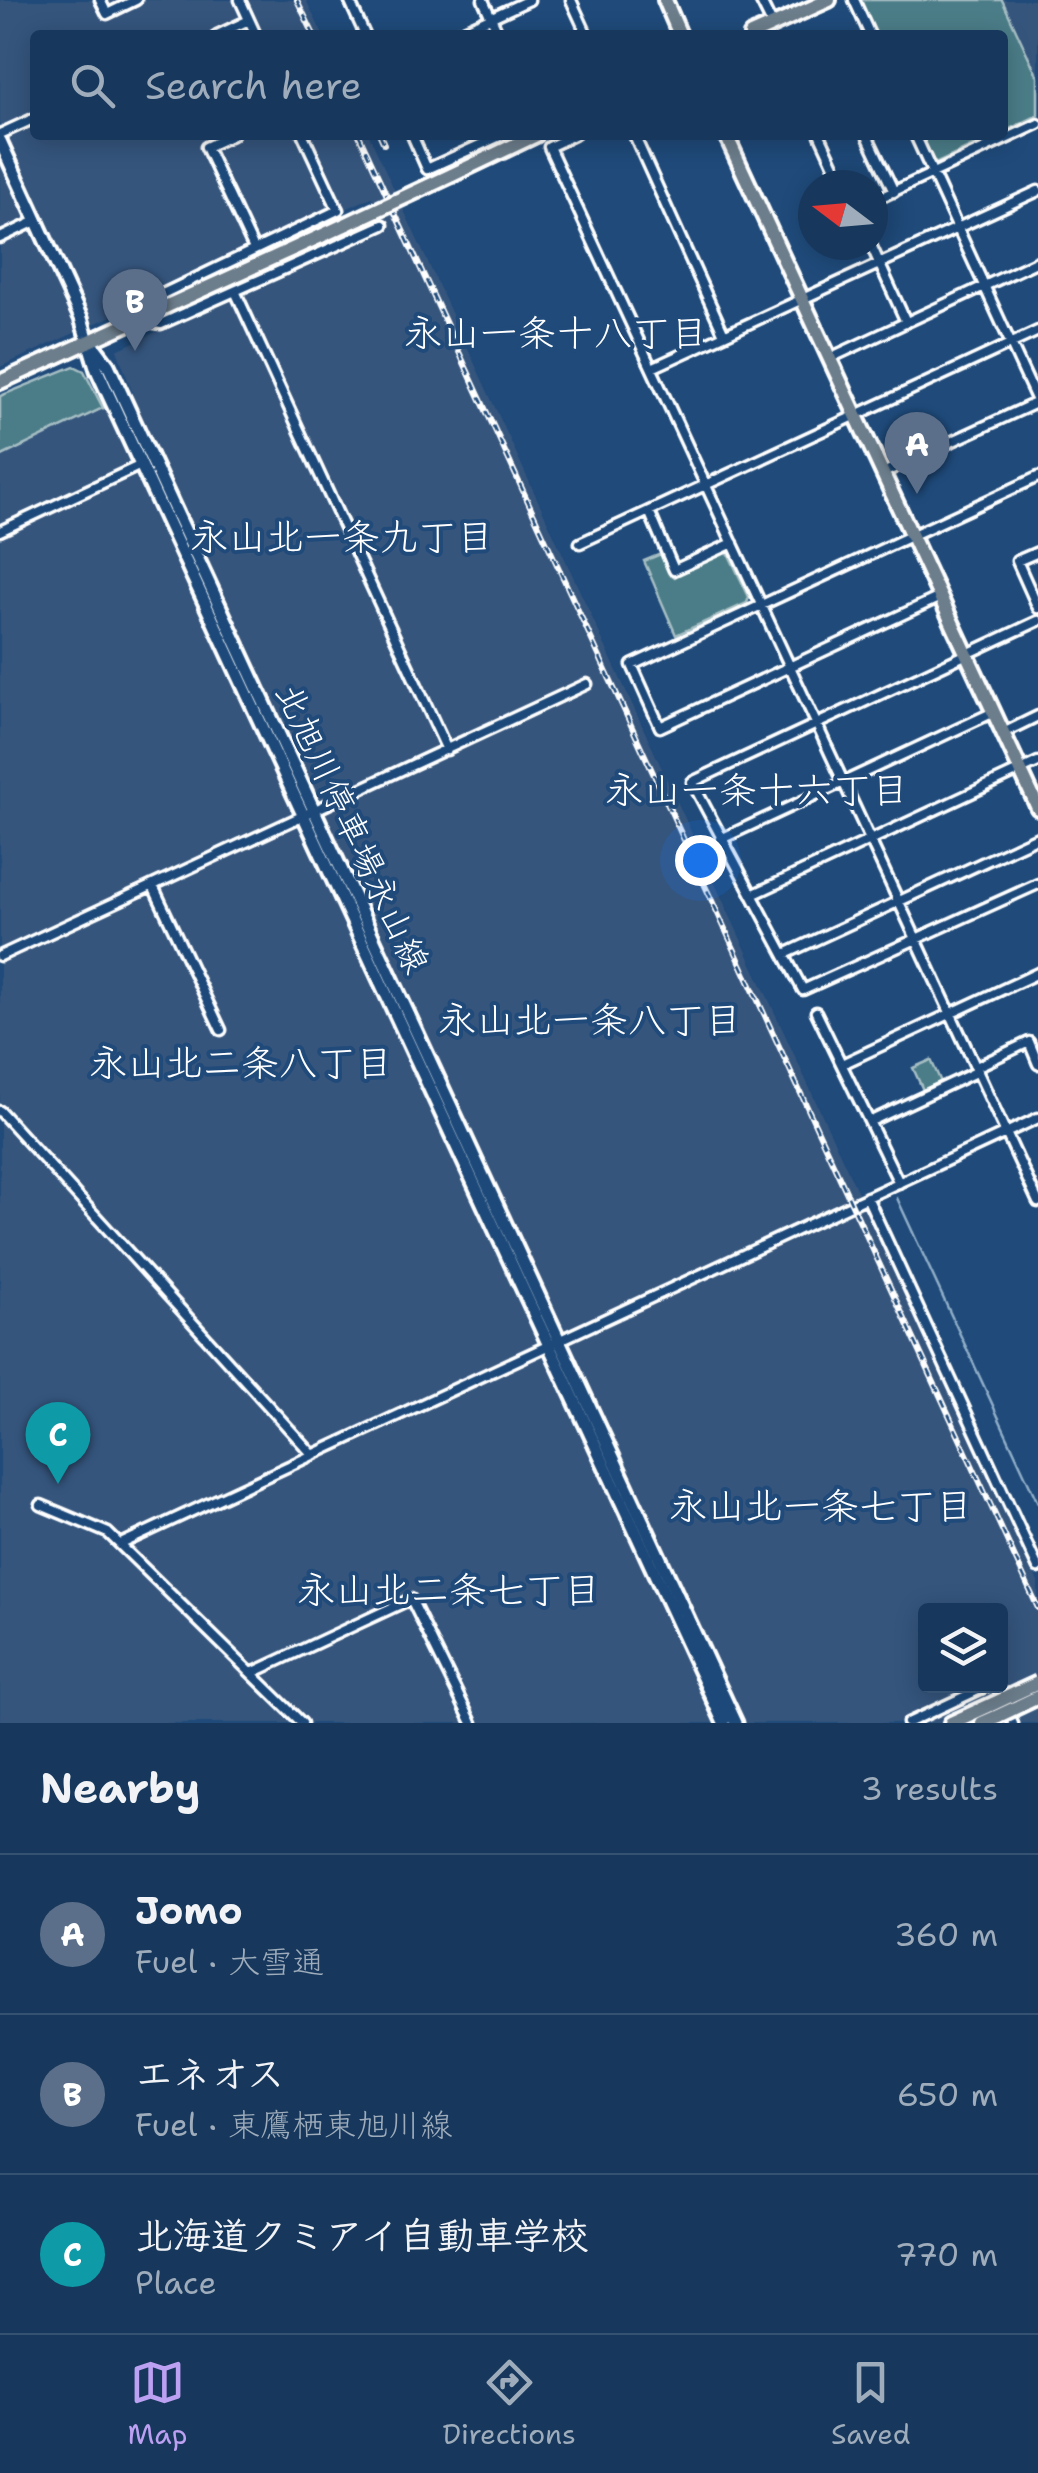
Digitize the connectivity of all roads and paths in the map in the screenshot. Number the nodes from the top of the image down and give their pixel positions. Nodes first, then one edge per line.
1 (100, 0) edge
2 (136, 0) edge
3 (240, 0) edge
4 (349, 0) edge
5 (483, 0) edge
6 (529, 0) edge
7 (571, 0) edge
8 (760, 0) edge
9 (829, 0) edge
10 (854, 0) edge
11 (670, 2) edge
12 (491, 17) junction
13 (250, 20) junction
14 (773, 26) junction
15 (228, 30) edge
16 (254, 30) edge
17 (363, 30) edge
18 (464, 30) edge
19 (498, 30) edge
20 (585, 30) edge
21 (678, 30) edge
22 (763, 30) edge
23 (868, 30) edge
24 (30, 121) edge
25 (1038, 124) edge
26 (0, 138) edge
27 (1008, 138) edge
28 (221, 140) edge
29 (305, 140) edge
30 (414, 140) edge
31 (491, 140) edge
32 (525, 140) edge
33 (564, 140) edge
34 (636, 140) edge
35 (728, 140) edge
36 (822, 140) edge
37 (870, 140) edge
38 (917, 140) edge
39 (1004, 140) edge
40 (4, 163) edge
41 (837, 170) edge
42 (932, 174) junction
43 (1038, 190) edge
44 (894, 192) junction
45 (888, 195) edge
46 (36, 221) junction
47 (383, 225) dead end
48 (958, 228) junction
49 (0, 238) edge
50 (254, 249) junction
51 (878, 260) edge
52 (1038, 261) edge
53 (880, 264) junction
54 (984, 286) junction
55 (234, 291) junction
56 (802, 299) junction
57 (135, 320) junction
58 (906, 322) junction
59 (1038, 332) edge
60 (724, 334) junction
61 (90, 341) junction
62 (1011, 344) junction
63 (830, 358) junction
64 (652, 368) junction
65 (0, 382) edge
66 (1038, 402) edge
67 (856, 415) junction
68 (147, 462) junction
69 (884, 473) junction
70 (1038, 477) edge
71 (706, 484) junction
72 (649, 510) junction
73 (0, 530) edge
74 (912, 536) junction
75 (580, 543) dead end
76 (734, 543) junction
77 (1038, 552) edge
78 (940, 597) junction
79 (763, 605) junction
80 (1038, 608) edge
81 (1038, 621) edge
82 (967, 655) junction
83 (790, 664) junction
84 (587, 684) dead end
85 (994, 712) junction
86 (1038, 716) edge
87 (818, 724) junction
88 (1003, 733) junction
89 (447, 750) junction
90 (1038, 762) edge
91 (1020, 770) junction
92 (844, 782) junction
93 (1038, 808) edge
94 (310, 813) junction
95 (1038, 837) edge
96 (721, 839) junction
97 (871, 840) junction
98 (1038, 884) edge
99 (153, 886) junction
100 (752, 894) junction
101 (898, 902) junction
102 (916, 938) junction
103 (785, 954) junction
104 (0, 956) edge
105 (1038, 973) edge
106 (816, 1012) dead end
107 (951, 1014) junction
108 (221, 1030) dead end
109 (842, 1064) junction
110 (1038, 1064) edge
111 (977, 1069) junction
112 (0, 1111) edge
113 (1038, 1118) edge
114 (871, 1121) junction
115 (1008, 1133) junction
116 (900, 1183) junction
117 (867, 1197) junction
118 (1038, 1202) edge
119 (554, 1342) junction
120 (313, 1455) junction
121 (41, 1505) dead end
122 (121, 1544) junction
123 (1038, 1568) edge
124 (252, 1673) junction
125 (1038, 1683) edge
126 (972, 1693) edge
127 (1000, 1693) edge
128 (1038, 1698) edge
129 (995, 1710) junction
130 (302, 1723) edge
131 (472, 1723) edge
132 (724, 1723) edge
133 (736, 1723) edge
134 (908, 1723) edge
135 (950, 1723) edge
136 (982, 1723) edge
137 (1013, 1723) edge

1 - 2 street
3 - 13 street
4 - 17 street
5 - 12 street
6 - 12 street
7 - 20 street
8 - 14 street
9 - 14 main road
10 - 23 street
11 - 21 main road
12 - 18 street
12 - 19 street
13 - 15 street
13 - 16 street
14 - 22 main road
24 - 26 street
25 - 27 street
26 - 40 main road, 北旭川停車場永山線
28 - 50 street
29 - 50 street
30 - 31 street
32 - 57 main road, bridge
33 - 64 street
34 - 60 street
35 - 56 main road
36 - 41 street
37 - 44 street
38 - 42 street
39 - 42 street
40 - 46 main road, 北旭川停車場永山線
42 - 44 street
42 - 48 street
43 - 48 street
44 - 45 street
46 - 49 street
46 - 61 main road, 北旭川停車場永山線
47 - 55 street
48 - 53 street
48 - 54 street
50 - 57 street
51 - 53 street
52 - 54 street
53 - 56 street
53 - 58 street
54 - 58 street
54 - 62 street
55 - 57 street
55 - 89 street
56 - 60 street
56 - 63 main road
57 - 61 main road
58 - 63 street
59 - 62 street
60 - 64 street
61 - 65 main road
61 - 68 main road, 北旭川停車場永山線
62 - 66 street
62 - 67 street
63 - 67 main road
64 - 71 street
66 - 69 street
67 - 69 main road
67 - 71 street
68 - 73 street
68 - 94 main road, 北旭川停車場永山線
69 - 74 main road
70 - 74 street
71 - 72 street
71 - 76 street
72 - 75 street
72 - 76 street
74 - 78 main road
74 - 79 street
76 - 79 street
77 - 80 street
78 - 82 main road
78 - 83 street
79 - 83 street
79 - 83 street
81 - 82 street
82 - 85 main road
82 - 87 street
83 - 87 street
84 - 89 street
85 - 88 main road
85 - 92 street
86 - 88 street
87 - 92 street
87 - 96 street
88 - 91 main road
89 - 94 street
90 - 91 street
91 - 93 main road
91 - 97 street
92 - 96 street
92 - 97 street
94 - 99 street
94 - 119 main road, 北旭川停車場永山線
95 - 101 street
96 - 100 street
97 - 100 street
97 - 101 street
98 - 102 street
99 - 104 street
99 - 108 street
100 - 103 street
101 - 102 street
101 - 103 street
102 - 103 street
102 - 107 street
105 - 107 street
106 - 109 street
107 - 109 street
107 - 111 street
109 - 114 street
110 - 111 street
111 - 114 street
111 - 115 street
112 - 120 street
113 - 115 street
114 - 116 street
115 - 116 street
115 - 118 street
116 - 117 street
117 - 119 street
117 - 123 street
119 - 120 street
119 - 132 main road, 北旭川停車場永山線
119 - 133 main road, 北旭川停車場永山線
120 - 122 street
121 - 122 street
122 - 124 street
124 - 130 street
124 - 131 street
125 - 129 main road, bridge
126 - 134 street
127 - 137 street
128 - 129 main road, bridge
129 - 135 main road
129 - 136 main road

